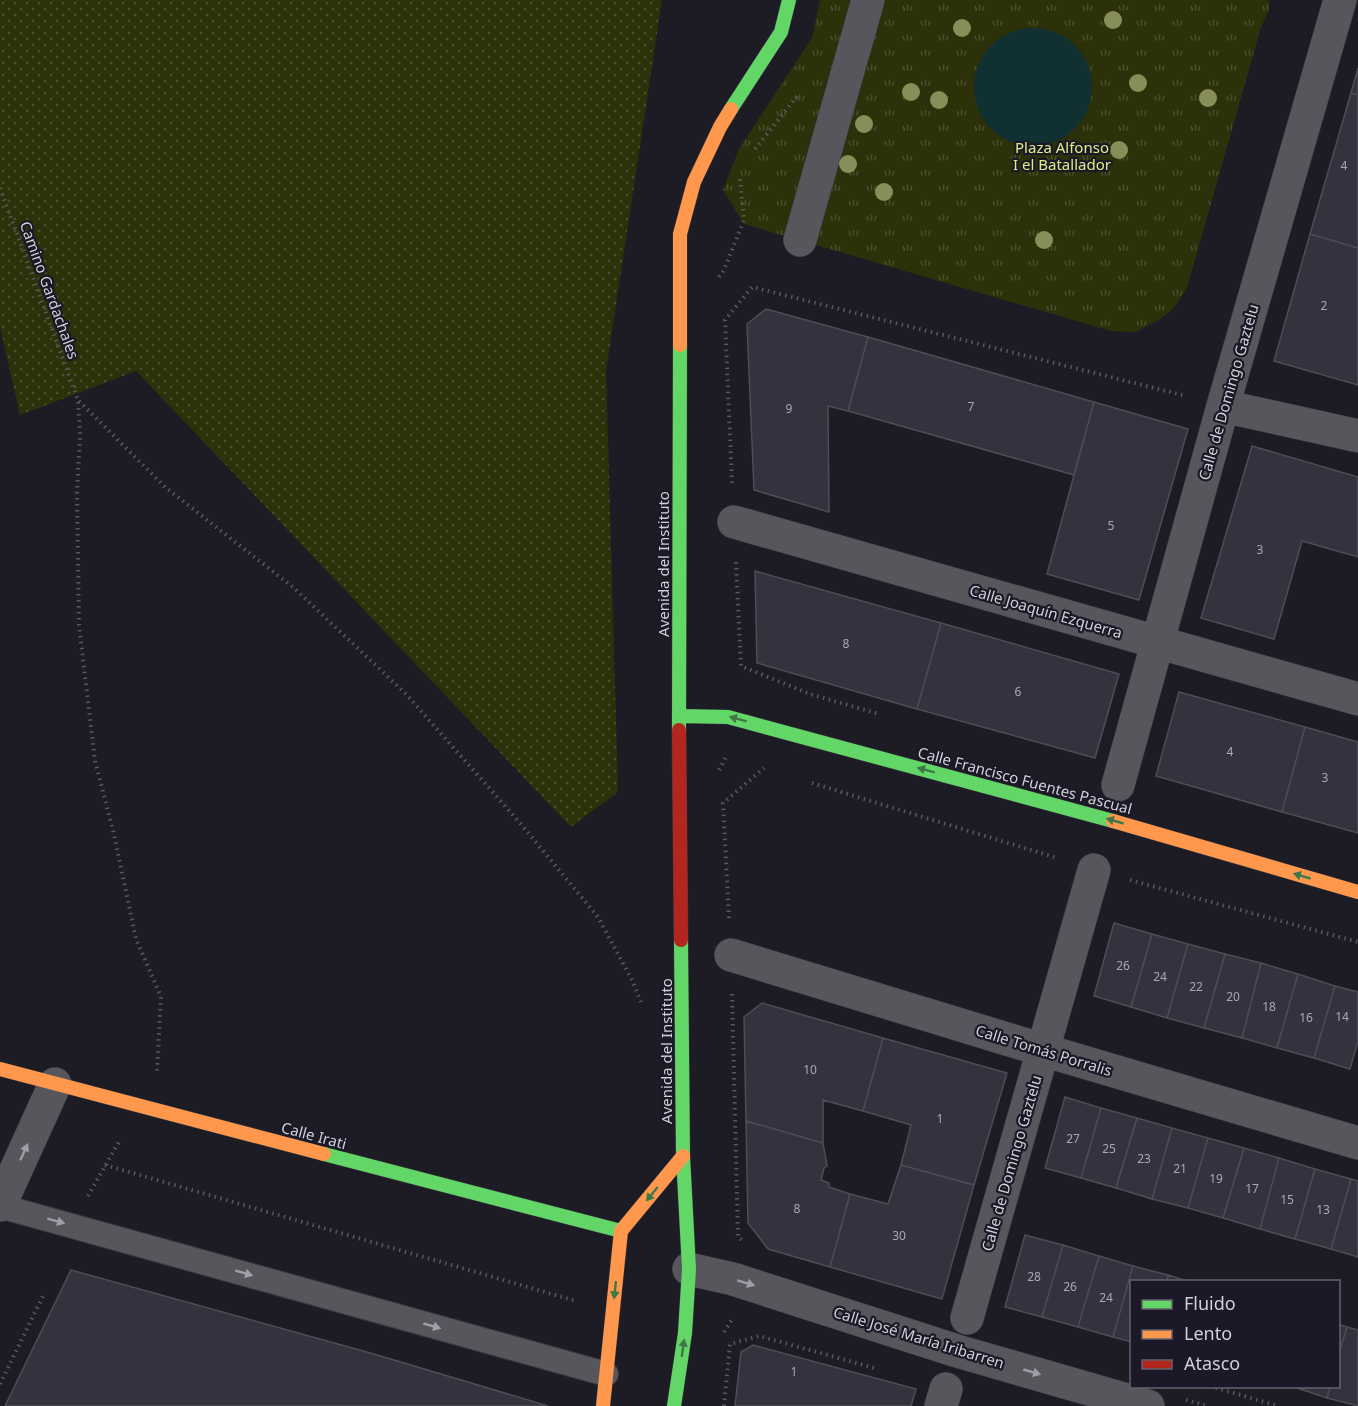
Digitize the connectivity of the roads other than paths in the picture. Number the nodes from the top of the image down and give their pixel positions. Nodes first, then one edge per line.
1 (789, 0) edge
2 (868, 0) edge
3 (1340, 0) edge
4 (800, 240) dead end
5 (1223, 406) junction
6 (1358, 436) edge
7 (734, 522) road end
8 (1159, 642) junction
9 (1358, 699) edge
10 (680, 716) junction
11 (1118, 785) dead end
12 (1094, 870) road end
13 (1358, 892) edge
14 (731, 955) road end
15 (1043, 1050) junction
16 (0, 1068) edge
17 (55, 1084) junction
18 (1358, 1143) edge
19 (683, 1156) junction
20 (0, 1206) edge
21 (621, 1232) junction
22 (689, 1269) junction
23 (967, 1318) dead end
24 (606, 1374) junction
25 (603, 1406) edge
26 (674, 1406) edge
27 (1148, 1406) edge

1 - 10 street, Avenida del Instituto
2 - 4 street
3 - 5 street, Calle de Domingo Gaztelu
5 - 6 street
5 - 8 street, Calle de Domingo Gaztelu
7 - 8 street, Calle Joaquín Ezquerra
8 - 9 street, Calle Joaquín Ezquerra
8 - 11 street, Calle de Domingo Gaztelu
13 -> 10 street, Calle Francisco Fuentes Pascual
10 - 19 street, Avenida del Instituto
12 - 15 street, Calle de Domingo Gaztelu
14 - 15 street, Calle Tomás Porralis
15 - 18 street, Calle Tomás Porralis
15 - 23 street, Calle de Domingo Gaztelu
16 - 17 street, Calle Irati
20 -> 17 street
17 - 21 street, Calle Irati
19 -> 21 street
19 - 22 street, Avenida del Instituto
20 -> 24 lane
21 -> 24 street
26 -> 22 street, Avenida del Instituto
22 -> 27 street, Calle José María Iribarren
24 - 25 street

